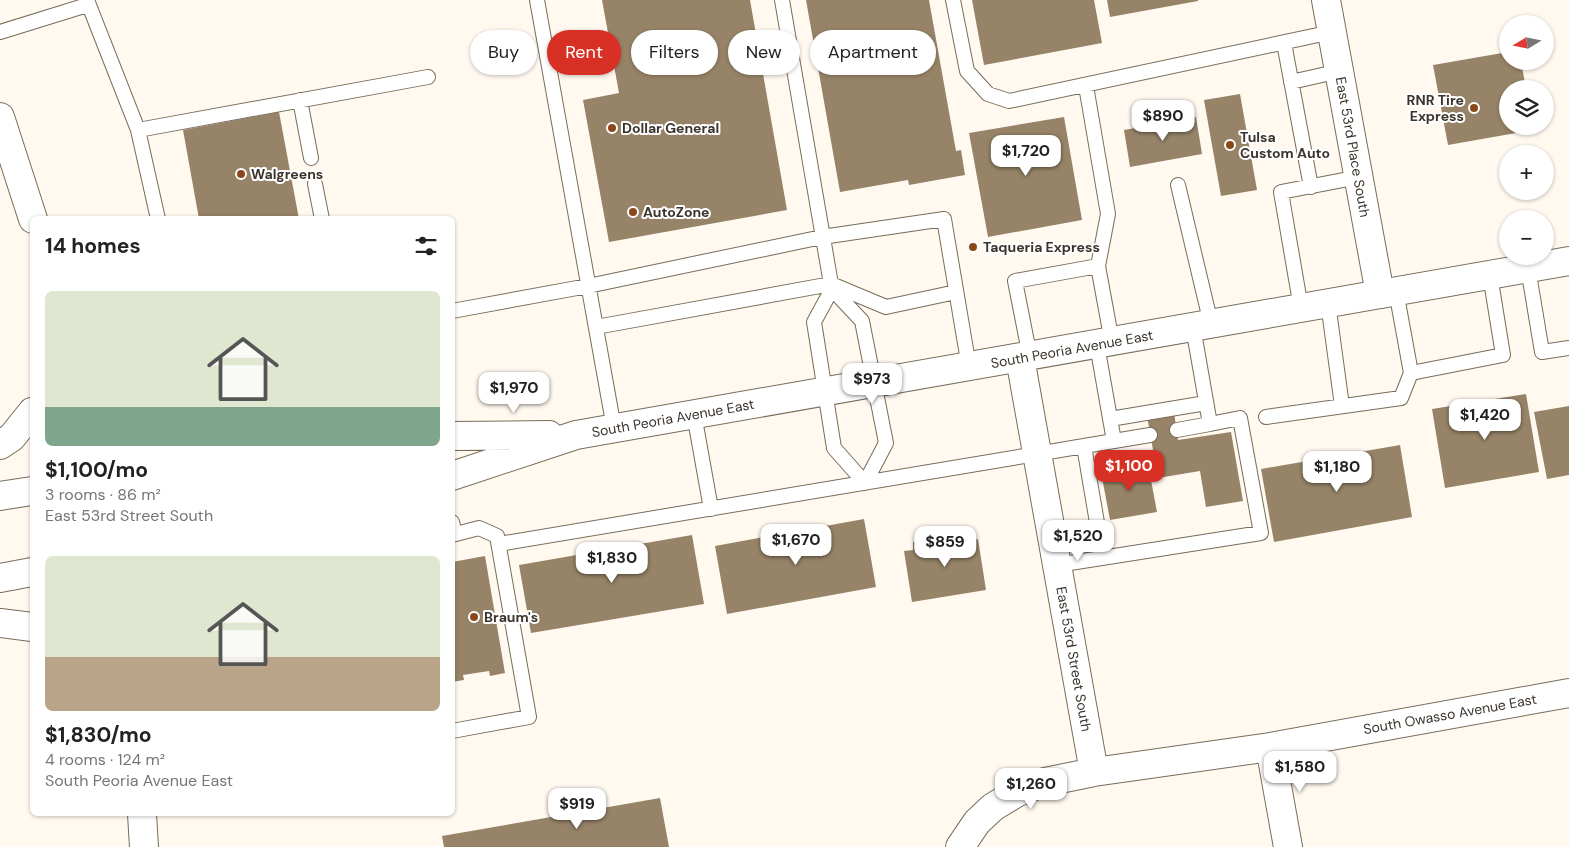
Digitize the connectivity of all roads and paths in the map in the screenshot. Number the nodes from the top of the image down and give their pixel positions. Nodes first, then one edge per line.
1 (537, 0) edge
2 (782, 0) edge
3 (953, 0) edge
4 (1326, 0) edge
5 (87, 2) edge
6 (0, 32) edge
7 (1332, 32) junction
8 (1284, 42) junction
9 (1340, 71) junction
10 (428, 77) dead end
11 (1291, 82) junction
12 (1086, 86) junction
13 (300, 100) junction
14 (0, 117) edge
15 (138, 130) junction
16 (310, 158) dead end
17 (1359, 177) junction
18 (315, 184) dead end
19 (1178, 185) dead end
20 (1311, 186) junction
21 (32, 216) edge
22 (157, 216) edge
23 (321, 216) edge
24 (822, 237) junction
25 (1569, 261) edge
26 (1098, 266) junction
27 (1528, 268) junction
28 (1490, 275) junction
29 (588, 286) junction
30 (832, 287) junction
31 (956, 292) junction
32 (1388, 293) junction
33 (1328, 303) junction
34 (1301, 308) junction
35 (455, 310) edge
36 (1202, 326) junction
37 (596, 327) junction
38 (1104, 343) junction
39 (1569, 348) edge
40 (1025, 357) junction
41 (969, 367) junction
42 (1412, 372) junction
43 (874, 383) junction
44 (825, 391) junction
45 (1206, 403) junction
46 (1342, 406) junction
47 (30, 414) edge
48 (694, 414) junction
49 (1266, 417) dead end
50 (1110, 420) junction
51 (1210, 424) junction
52 (614, 428) junction
53 (1177, 430) dead end
54 (576, 434) junction
55 (1150, 435) dead end
56 (455, 436) edge
57 (1114, 441) junction
58 (0, 445) edge
59 (1084, 446) junction
60 (1038, 454) junction
61 (455, 475) edge
62 (865, 483) junction
63 (30, 491) edge
64 (0, 496) edge
65 (711, 509) junction
66 (455, 530) edge
67 (499, 544) junction
68 (1102, 558) junction
69 (1057, 565) junction
70 (30, 572) edge
71 (0, 578) edge
72 (0, 623) edge
73 (30, 627) edge
74 (1569, 693) edge
75 (455, 730) edge
76 (1270, 747) junction
77 (1094, 772) junction
78 (142, 816) edge
79 (144, 847) edge
80 (960, 847) edge
81 (1288, 847) edge

1 - 29 lane
2 - 24 lane
3 - 12 lane
4 - 7 main road, East 53rd Place South
5 - 6 lane
5 - 15 lane
7 - 8 lane
7 - 9 main road, East 53rd Place South
8 - 11 lane
8 - 12 lane
9 - 11 lane
9 - 17 main road, East 53rd Place South
10 - 13 lane
11 - 20 lane
12 - 26 lane
13 - 15 lane
13 - 16 lane
14 - 21 main road
15 - 22 lane
17 - 20 lane
17 - 32 main road, East 53rd Place South
18 - 23 lane
19 - 36 lane
20 - 34 lane
24 - 29 lane
24 - 30 lane
24 - 31 lane
25 - 27 main road, South Peoria Avenue East
26 - 38 lane
26 - 40 lane
27 - 28 main road, South Peoria Avenue East
27 - 39 lane
28 - 32 main road, South Peoria Avenue East
28 - 42 lane
29 - 35 lane
29 - 37 lane
30 - 31 lane
30 - 37 lane
30 - 43 lane
30 - 44 lane
31 - 41 lane
32 - 33 main road, South Peoria Avenue East
32 - 42 lane
33 - 34 main road, South Peoria Avenue East
33 - 46 lane
34 - 36 main road, South Peoria Avenue East
36 - 38 main road, South Peoria Avenue East
36 - 45 lane
37 - 52 lane
38 - 40 main road, South Peoria Avenue East
38 - 50 lane
40 - 41 main road, South Peoria Avenue East
40 - 60 main road, East 53rd Street South
41 - 43 main road, South Peoria Avenue East
42 - 46 lane
43 - 44 main road, South Peoria Avenue East
43 - 62 lane
44 - 48 main road, South Peoria Avenue East
44 - 62 lane
45 - 50 lane
45 - 51 lane
46 - 49 lane
47 - 58 main road
48 - 52 main road, South Peoria Avenue East
48 - 65 lane
50 - 57 lane
51 - 53 lane
51 - 68 lane
52 - 54 main road, South Peoria Avenue East
54 - 56 main road, South Peoria Avenue East
54 - 61 main road, South Peoria Avenue East
55 - 57 lane
57 - 59 lane
59 - 60 lane
59 - 68 lane
60 - 62 lane
60 - 69 main road, East 53rd Street South
62 - 65 lane
63 - 64 main road
65 - 67 lane
66 - 67 lane
67 - 75 lane
68 - 69 lane
69 - 77 main road, East 53rd Street South
70 - 71 main road
72 - 73 main road
74 - 76 main road, South Owasso Avenue East
76 - 77 main road, South Owasso Avenue East
76 - 81 main road
77 - 80 main road
78 - 79 main road

